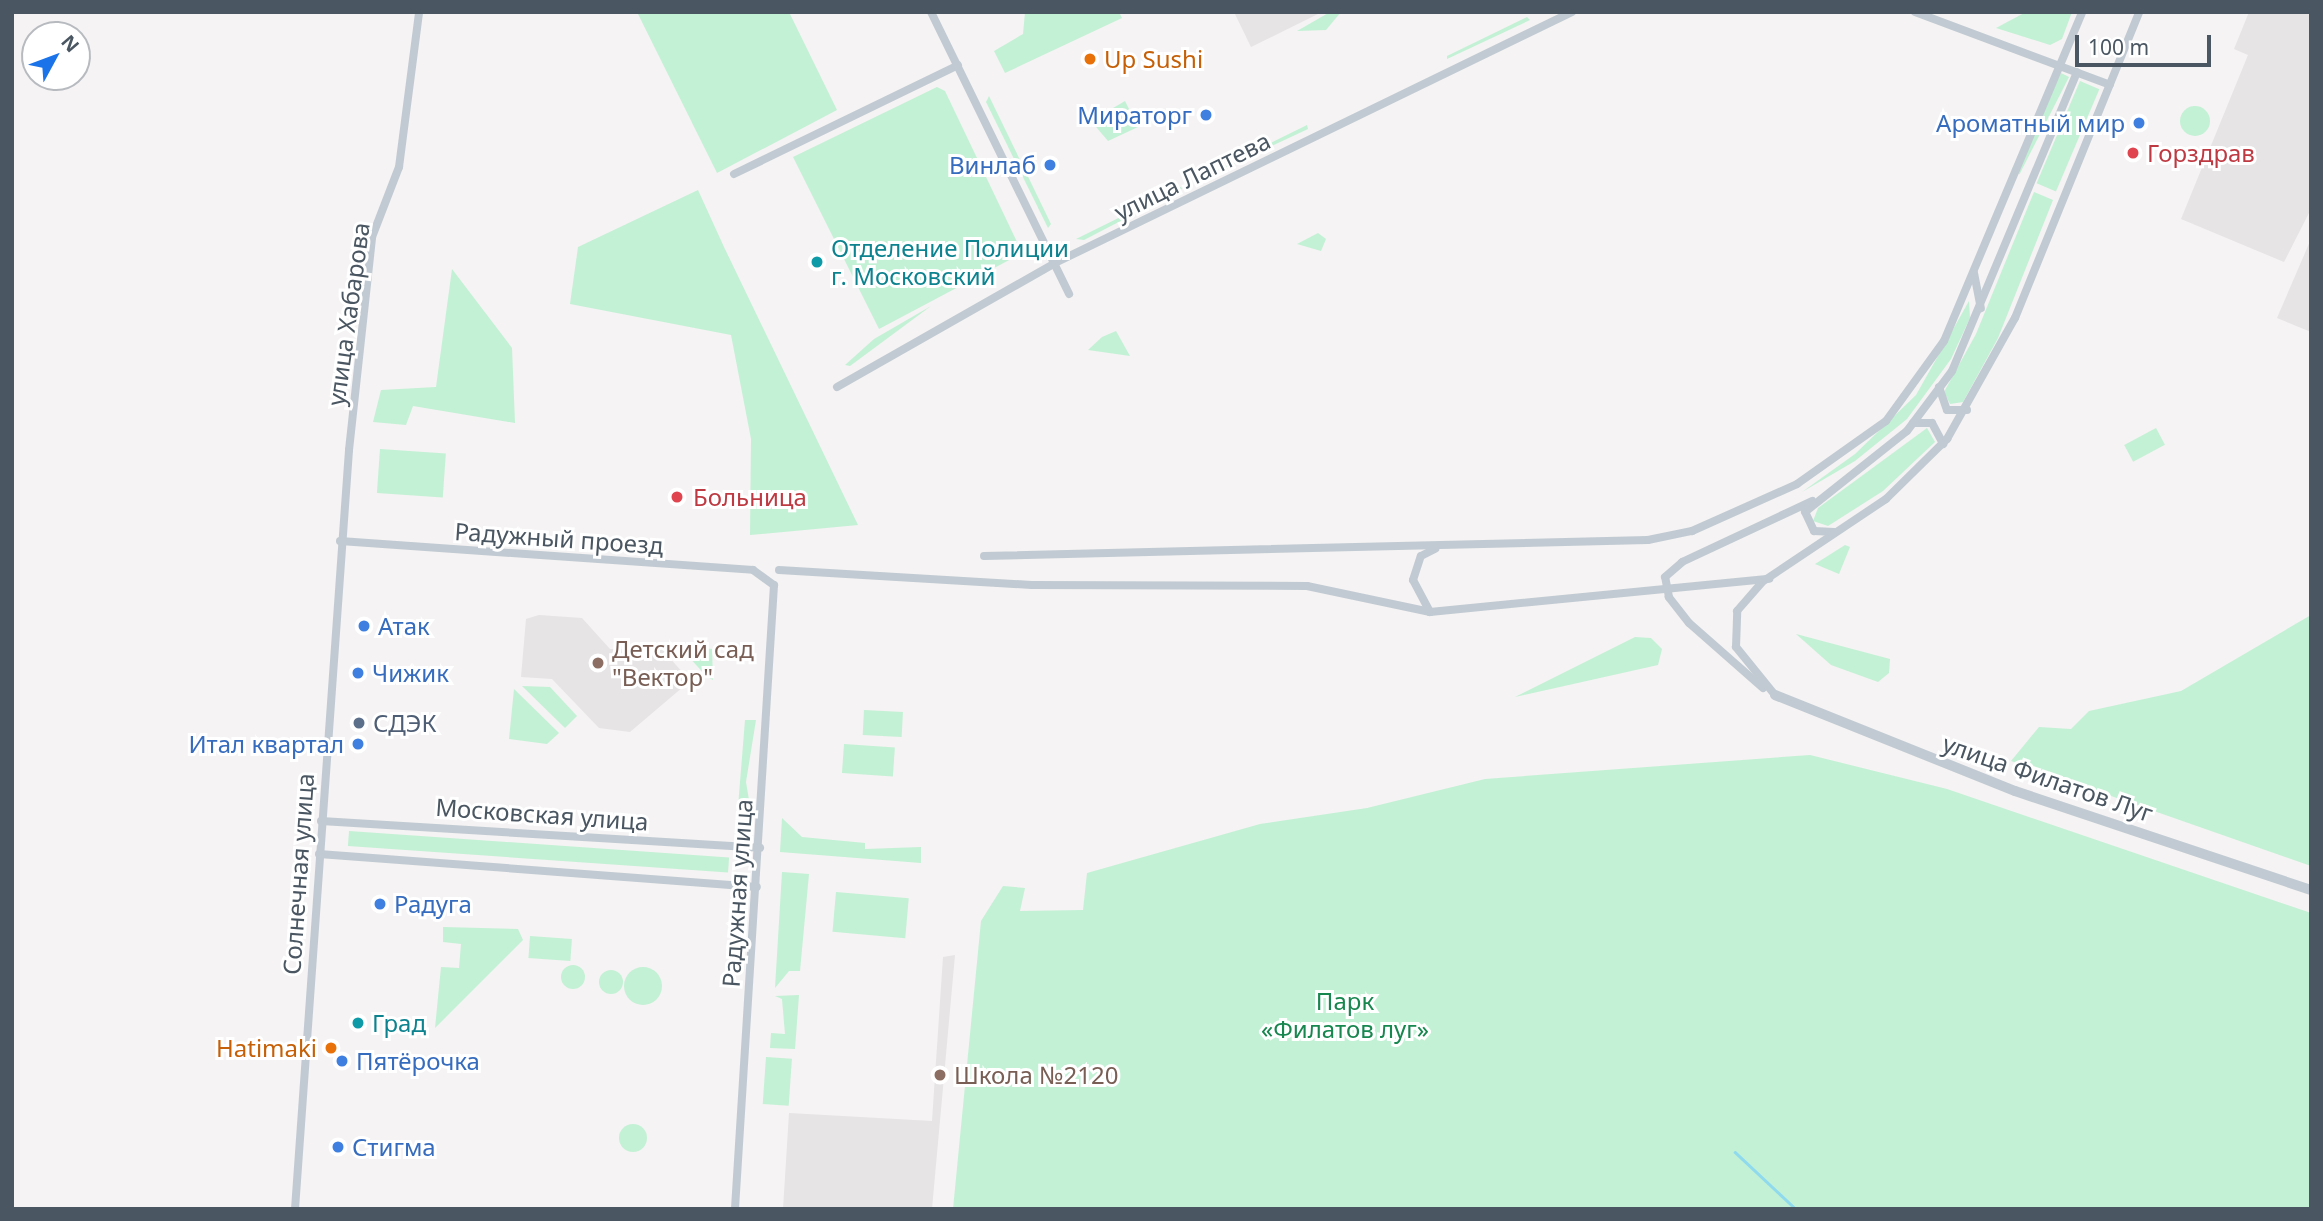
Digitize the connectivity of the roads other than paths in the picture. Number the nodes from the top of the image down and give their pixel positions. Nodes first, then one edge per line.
1 (419, 12) edge
2 (931, 12) edge
3 (1572, 12) edge
4 (1915, 12) edge
5 (2082, 12) edge
6 (2139, 12) edge
7 (958, 65) junction
8 (2060, 66) junction
9 (2077, 72) junction
10 (2110, 85) junction
11 (734, 174) dead end
12 (1055, 263) junction
13 (1976, 263) junction
14 (1069, 294) dead end
15 (1981, 308) junction
16 (838, 387) dead end
17 (1940, 387) junction
18 (1967, 410) junction
19 (1913, 423) junction
20 (1943, 444) junction
21 (1815, 499) junction
22 (1837, 532) junction
23 (341, 541) junction
24 (1438, 547) junction
25 (984, 556) dead end
26 (779, 570) dead end
27 (1769, 579) junction
28 (771, 581) joint
29 (1430, 612) junction
30 (1775, 695) junction
31 (321, 821) junction
32 (760, 848) junction
33 (319, 854) junction
34 (757, 887) junction
35 (2311, 890) edge
36 (295, 1209) edge
37 (735, 1209) edge

1 - 23 street, улица Хабарова
2 - 7 street
3 - 12 street, улица Лаптева
4 - 8 street
5 - 8 street
6 - 10 street, улица Филатов Луг
7 - 11 street
7 - 12 street
8 - 9 street
8 - 13 street
9 - 10 street
9 - 15 street
10 - 18 street, улица Филатов Луг
12 - 14 street
12 - 16 street, улица Лаптева
13 - 15 street
13 - 24 street
15 - 17 street
17 - 18 street
17 - 19 street
18 - 20 street, улица Филатов Луг
19 - 20 street
19 - 21 street
20 - 22 street, улица Филатов Луг
21 - 22 street
21 - 30 street, улица Филатов Луг
22 - 27 street, улица Филатов Луг
23 - 28 street, Радужный проезд
23 - 31 street, Солнечная улица
24 - 25 street
24 - 29 street
26 - 29 street
27 - 29 street
27 - 30 street, улица Филатов Луг
28 - 32 street, Радужная улица
30 - 35 street, улица Филатов Луг
31 - 32 street, Московская улица
31 - 33 street, Солнечная улица
32 - 34 street, Радужная улица
33 - 34 street
33 - 36 street, Солнечная улица
34 - 37 street, Радужная улица

